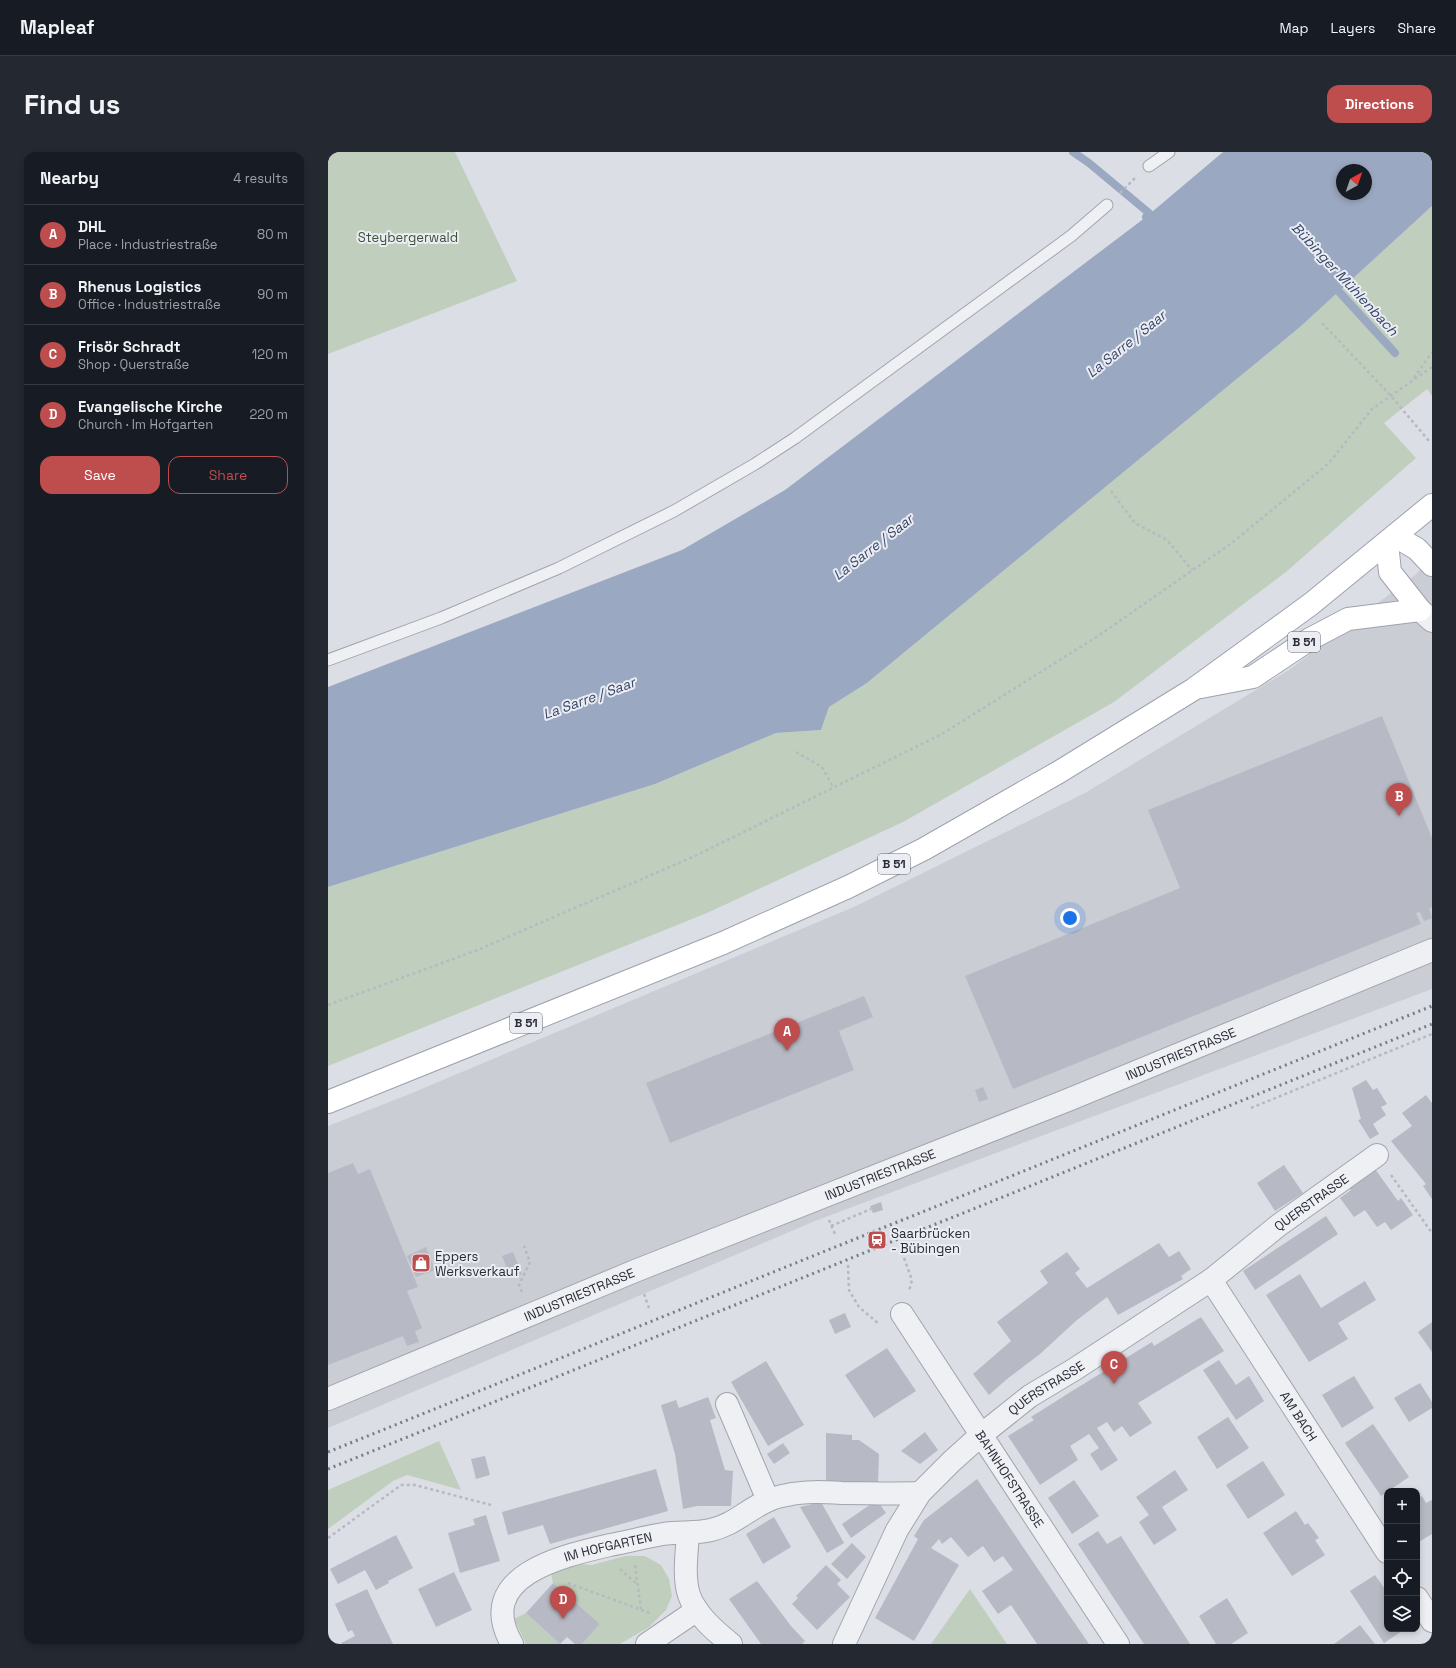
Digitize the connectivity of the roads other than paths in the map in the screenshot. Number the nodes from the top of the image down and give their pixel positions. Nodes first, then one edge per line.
1 (1168, 152) edge
2 (1149, 166) road end
3 (1106, 205) road end
4 (1432, 505) edge
5 (1391, 539) junction
6 (1432, 565) edge
7 (1426, 616) edge
8 (328, 660) edge
9 (1194, 688) junction
10 (1432, 950) edge
11 (328, 1102) edge
12 (1377, 1156) dead end
13 (1211, 1280) junction
14 (902, 1314) road end
15 (328, 1399) edge
16 (727, 1404) dead end
17 (981, 1435) junction
18 (920, 1493) junction
19 (768, 1500) junction
20 (688, 1533) junction
21 (1384, 1547) edge
22 (1420, 1603) edge
23 (697, 1610) junction
24 (1432, 1621) edge
25 (512, 1644) edge
26 (647, 1644) edge
27 (731, 1644) edge
28 (844, 1644) edge
29 (1118, 1644) edge

1 - 2 lane
3 - 8 lane
4 - 5 main road, B 51
5 - 6 main road
5 - 7 main road
5 - 9 main road, B 51
7 - 9 main road, B 51
9 - 11 main road, B 51
10 - 15 street, INDUSTRIESTRASSE
12 - 13 street, QUERSTRASSE
13 - 17 street, QUERSTRASSE
13 - 21 street, AM BACH
14 - 17 street, BAHNHOFSTRASSE
16 - 19 street
17 - 18 street, QUERSTRASSE
17 - 29 street, BAHNHOFSTRASSE
18 - 19 street, IM HOFGARTEN
18 - 28 street, QUERSTRASSE
19 - 20 street, IM HOFGARTEN
20 - 23 street
20 - 25 street, IM HOFGARTEN
22 - 24 street
23 - 26 street
23 - 27 street

